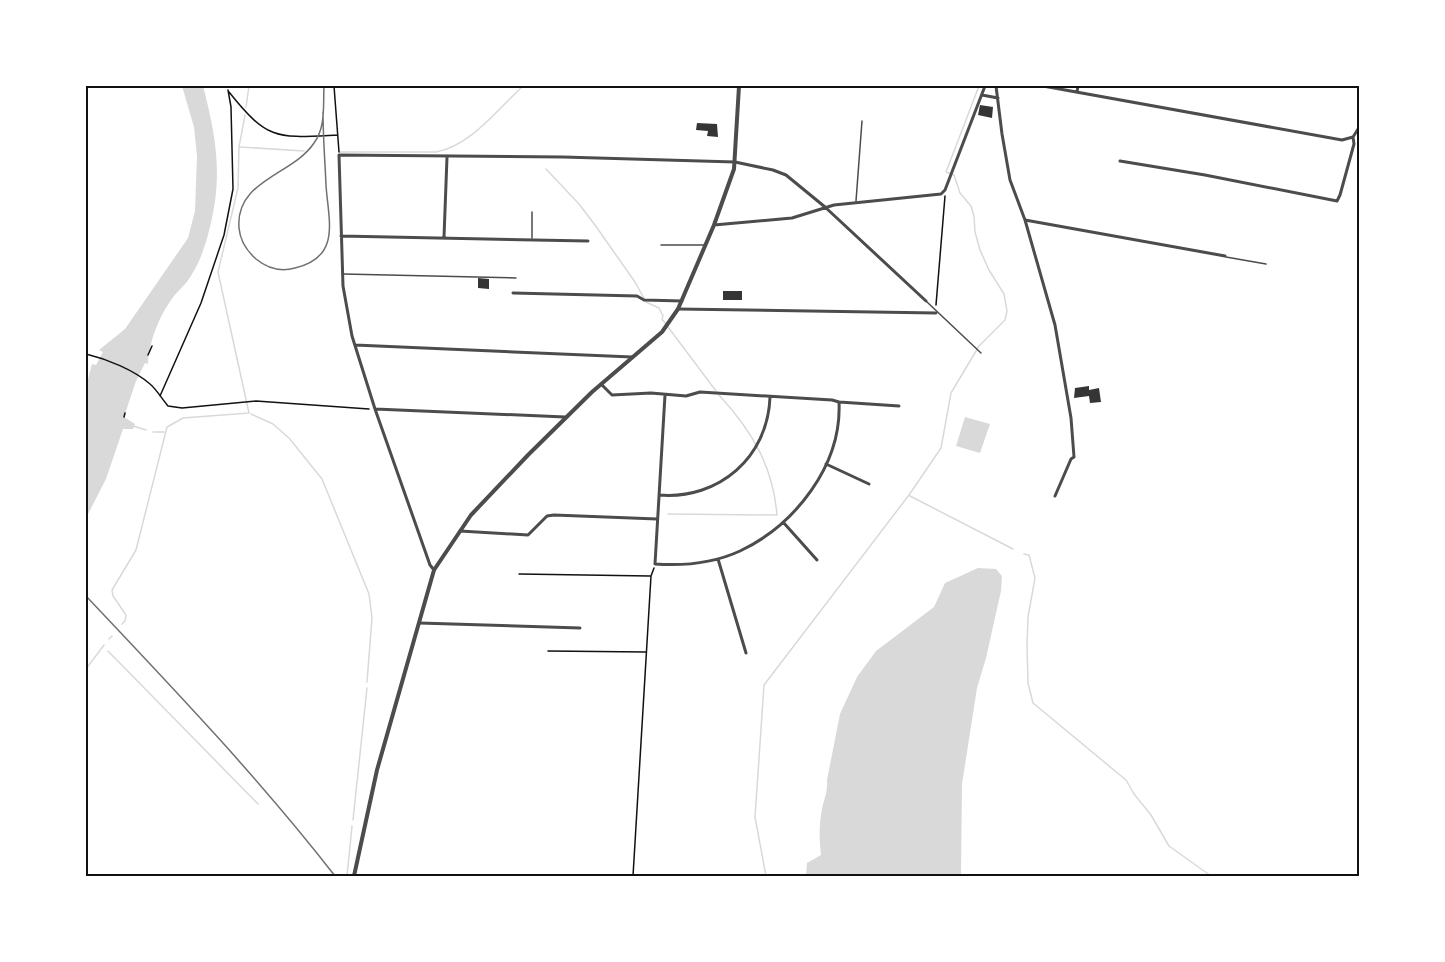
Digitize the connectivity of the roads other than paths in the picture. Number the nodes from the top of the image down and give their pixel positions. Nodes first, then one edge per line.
1 (739, 86) edge
2 (985, 86) edge
3 (996, 86) edge
4 (1043, 86) edge
5 (1078, 86) edge
6 (1077, 92) junction
7 (981, 95) junction
8 (998, 98) junction
9 (862, 121) dead end
10 (1359, 126) edge
11 (1353, 137) junction
12 (447, 157) junction
13 (1120, 161) dead end
14 (735, 162) junction
15 (856, 202) junction
16 (825, 207) junction
17 (532, 212) dead end
18 (1025, 220) junction
19 (714, 225) junction
20 (341, 236) junction
21 (444, 237) junction
22 (532, 239) junction
23 (588, 241) dead end
24 (661, 245) dead end
25 (706, 245) junction
26 (1225, 256) joint
27 (1266, 264) dead end
28 (342, 274) junction
29 (516, 278) dead end
30 (513, 292) dead end
31 (682, 301) junction
32 (926, 301) joint
33 (678, 309) junction
34 (936, 313) junction
35 (355, 345) junction
36 (981, 353) dead end
37 (634, 357) junction
38 (601, 384) junction
39 (666, 395) junction
40 (770, 397) junction
41 (839, 402) junction
42 (899, 406) dead end
43 (375, 409) junction
44 (565, 417) junction
45 (826, 464) junction
46 (869, 484) dead end
47 (659, 495) junction
48 (1056, 496) dead end
49 (657, 519) junction
50 (783, 522) junction
51 (460, 531) junction
52 (718, 559) junction
53 (817, 560) dead end
54 (434, 570) junction
55 (419, 623) junction
56 (580, 628) dead end
57 (746, 653) dead end
58 (354, 876) edge

1 - 14 street
2 - 7 street
3 - 8 street
4 - 6 street
5 - 6 street
6 - 11 street
7 - 8 street
7 - 15 street
8 - 18 street
9 - 15 lane
10 - 11 street
11 - 13 street
12 - 14 street
12 - 20 street
12 - 21 street
14 - 16 street
14 - 19 street
15 - 16 street
16 - 19 street
16 - 32 street
17 - 22 lane
18 - 26 street
18 - 48 street
19 - 25 street
20 - 21 street
20 - 28 street
21 - 22 street
22 - 23 street
24 - 25 lane
25 - 31 street
26 - 27 lane
28 - 29 lane
28 - 35 street
30 - 31 street
31 - 33 street
32 - 34 lane
33 - 34 street
33 - 37 street
34 - 36 lane
35 - 37 street
35 - 43 street
37 - 38 street
38 - 39 street
38 - 44 street
39 - 40 street
39 - 47 street
40 - 41 street
40 - 47 street
41 - 42 street
41 - 45 street
43 - 44 street
43 - 54 street
44 - 51 street
45 - 46 street
45 - 50 street
47 - 49 street
49 - 51 street
49 - 52 street
50 - 52 street
50 - 53 street
51 - 54 street
52 - 57 street
54 - 55 street
55 - 56 street
55 - 58 street

